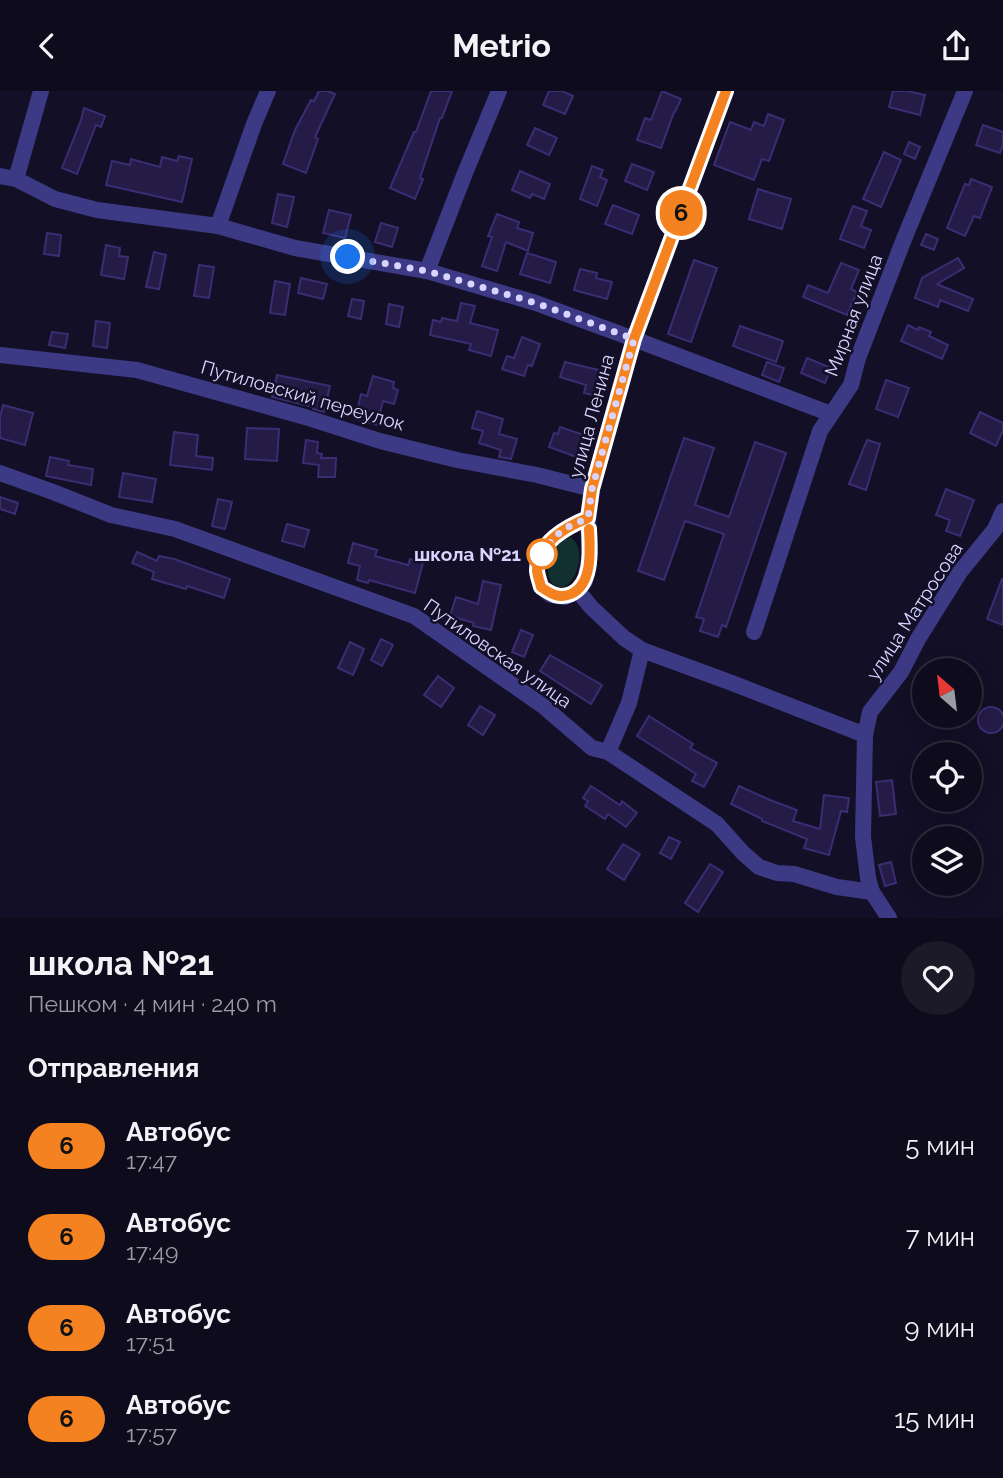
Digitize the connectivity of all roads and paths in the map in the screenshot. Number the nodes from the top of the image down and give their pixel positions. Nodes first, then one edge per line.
1 (41, 91) edge
2 (268, 91) edge
3 (499, 91) edge
4 (726, 91) edge
5 (965, 91) edge
6 (8, 178) edge
7 (218, 226) junction
8 (427, 271) junction
9 (634, 339) junction
10 (0, 355) edge
11 (831, 414) junction
12 (0, 473) edge
13 (592, 489) junction
14 (1003, 511) edge
15 (588, 518) junction
16 (578, 591) junction
17 (754, 632) dead end
18 (642, 650) junction
19 (865, 735) junction
20 (608, 752) junction
21 (872, 892) junction
22 (889, 918) edge

1 - 6 street
2 - 7 street
3 - 8 street
4 - 9 street, улица Ленина
5 - 11 street, Мирная улица
6 - 7 street
7 - 8 street
8 - 9 street
9 - 11 street
9 - 13 street, улица Ленина
10 - 13 street, Путиловский переулок
11 - 17 street, Мирная улица
12 - 20 street, Путиловская улица
13 - 15 street, улица Ленина
14 - 19 street, улица Матросова
15 - 16 street, улица Ленина
15 - 16 street
16 - 18 street
18 - 19 street
18 - 20 street
19 - 21 street, улица Матросова
20 - 21 street, Путиловская улица
21 - 22 street

